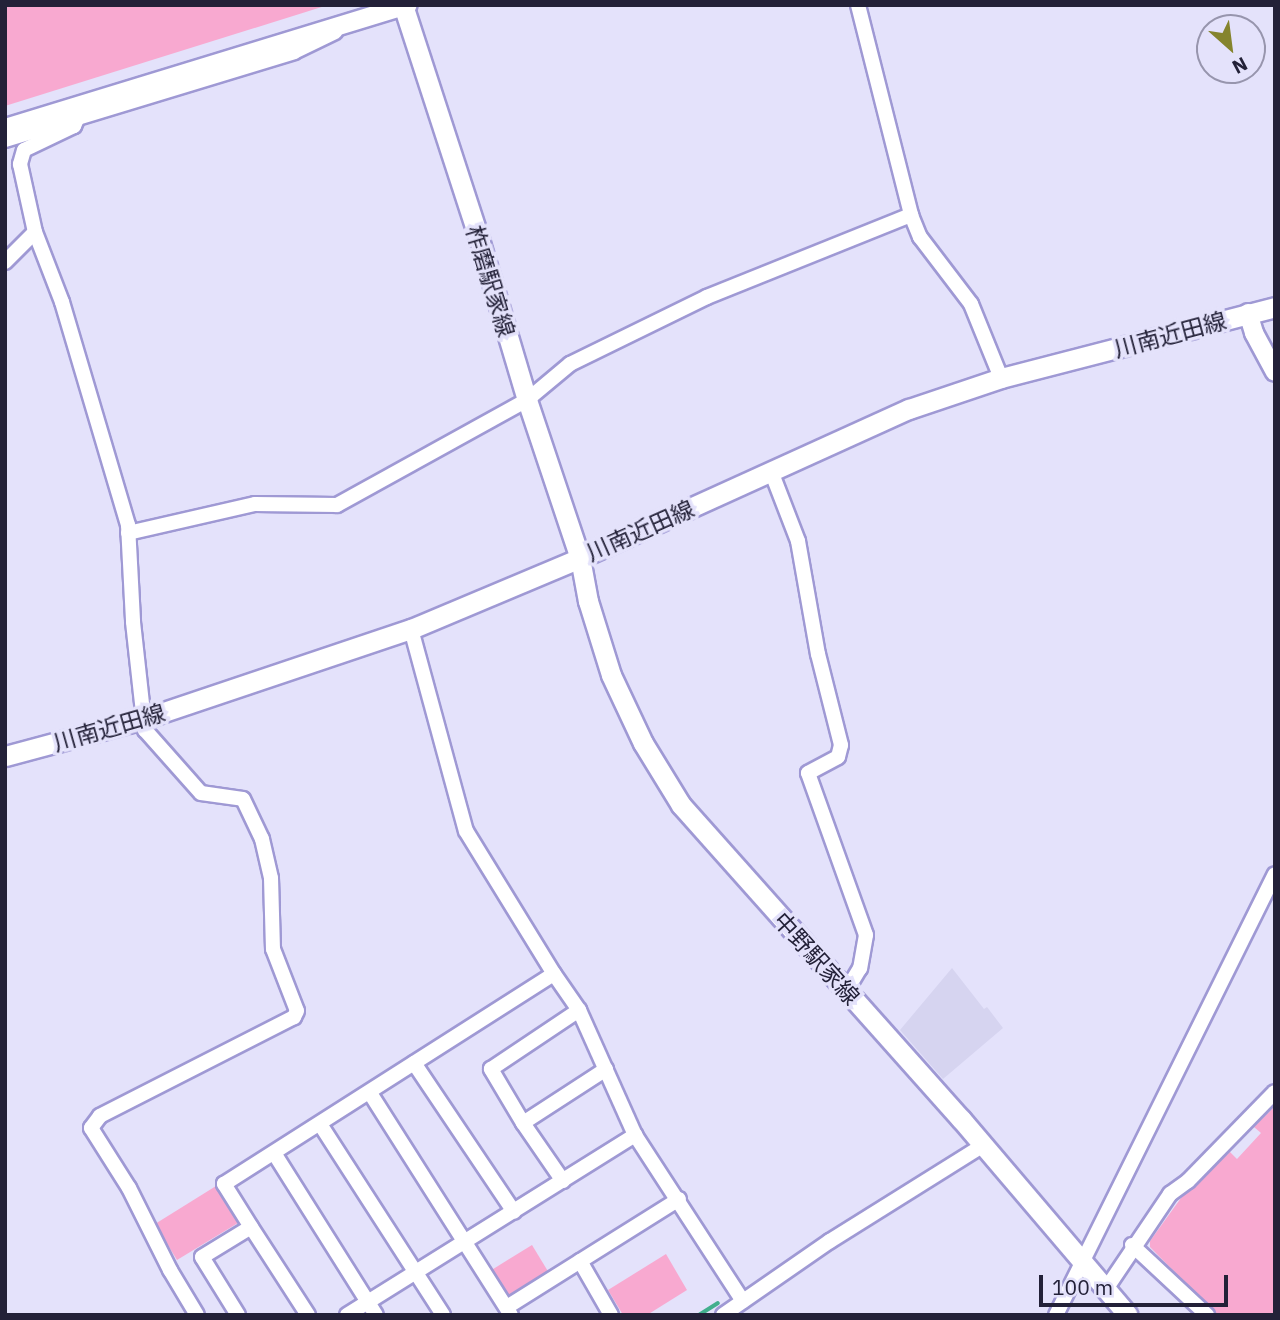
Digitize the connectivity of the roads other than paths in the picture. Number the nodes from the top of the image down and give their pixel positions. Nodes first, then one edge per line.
1 (858, 5) edge
2 (405, 6) edge
3 (340, 25) junction
4 (78, 117) junction
5 (5, 128) edge
6 (5, 141) edge
7 (911, 215) junction
8 (35, 232) junction
9 (5, 262) edge
10 (1275, 307) edge
11 (1248, 313) junction
12 (1275, 372) edge
13 (1001, 378) junction
14 (527, 400) junction
15 (771, 471) junction
16 (128, 533) junction
17 (579, 558) junction
18 (411, 628) junction
19 (143, 719) junction
20 (5, 756) edge
21 (1275, 874) edge
22 (554, 974) junction
23 (846, 990) junction
24 (579, 1010) junction
25 (414, 1063) junction
26 (606, 1069) junction
27 (1275, 1091) edge
28 (370, 1093) junction
29 (523, 1123) junction
30 (320, 1124) junction
31 (635, 1135) junction
32 (982, 1146) junction
33 (274, 1153) junction
34 (563, 1181) junction
35 (679, 1199) junction
36 (514, 1212) junction
37 (251, 1227) junction
38 (466, 1242) junction
39 (1132, 1245) junction
40 (580, 1261) junction
41 (1086, 1265) junction
42 (418, 1272) junction
43 (1106, 1289) junction
44 (743, 1301) junction
45 (372, 1308) edge
46 (509, 1311) edge
47 (197, 1315) edge
48 (238, 1315) edge
49 (307, 1315) edge
50 (348, 1315) edge
51 (443, 1315) edge
52 (611, 1315) edge
53 (723, 1315) edge
54 (1056, 1315) edge
55 (1128, 1315) edge
56 (1207, 1315) edge

1 - 7 street
2 - 3 street
2 - 14 main road, 柞磨駅家線
3 - 4 street
3 - 5 street
4 - 6 street
4 - 8 street
7 - 13 street
7 - 14 street
8 - 9 street
8 - 16 street
10 - 11 main road, 川南近田線
11 - 12 street
11 - 13 main road, 川南近田線
13 - 15 main road, 川南近田線
14 - 16 street
14 - 17 main road, 柞磨駅家線
15 - 17 main road, 川南近田線
15 - 23 street
16 - 19 street
17 - 18 main road, 川南近田線
17 - 23 main road, 中野駅家線
18 - 19 main road, 川南近田線
18 - 22 street
19 - 20 main road, 川南近田線
19 - 47 street
21 - 41 street
22 - 24 street
22 - 25 street
23 - 32 main road, 中野駅家線
24 - 26 street
24 - 29 street
25 - 28 street
25 - 36 street
26 - 29 street
26 - 31 street
27 - 39 street
28 - 30 street
28 - 38 street
29 - 34 street
30 - 33 street
30 - 42 street
31 - 34 street
31 - 35 street
32 - 41 main road, 中野駅家線
32 - 44 street
33 - 37 street
33 - 45 street
34 - 36 street
35 - 40 street
35 - 44 street
36 - 38 street
37 - 48 street
37 - 49 street
38 - 42 street
38 - 46 street
39 - 43 street
39 - 56 street
40 - 46 street
40 - 52 street
41 - 43 main road, 中野駅家線
41 - 54 street
42 - 45 street
42 - 51 street
43 - 55 main road, 中野駅家線
44 - 53 street
45 - 50 street

